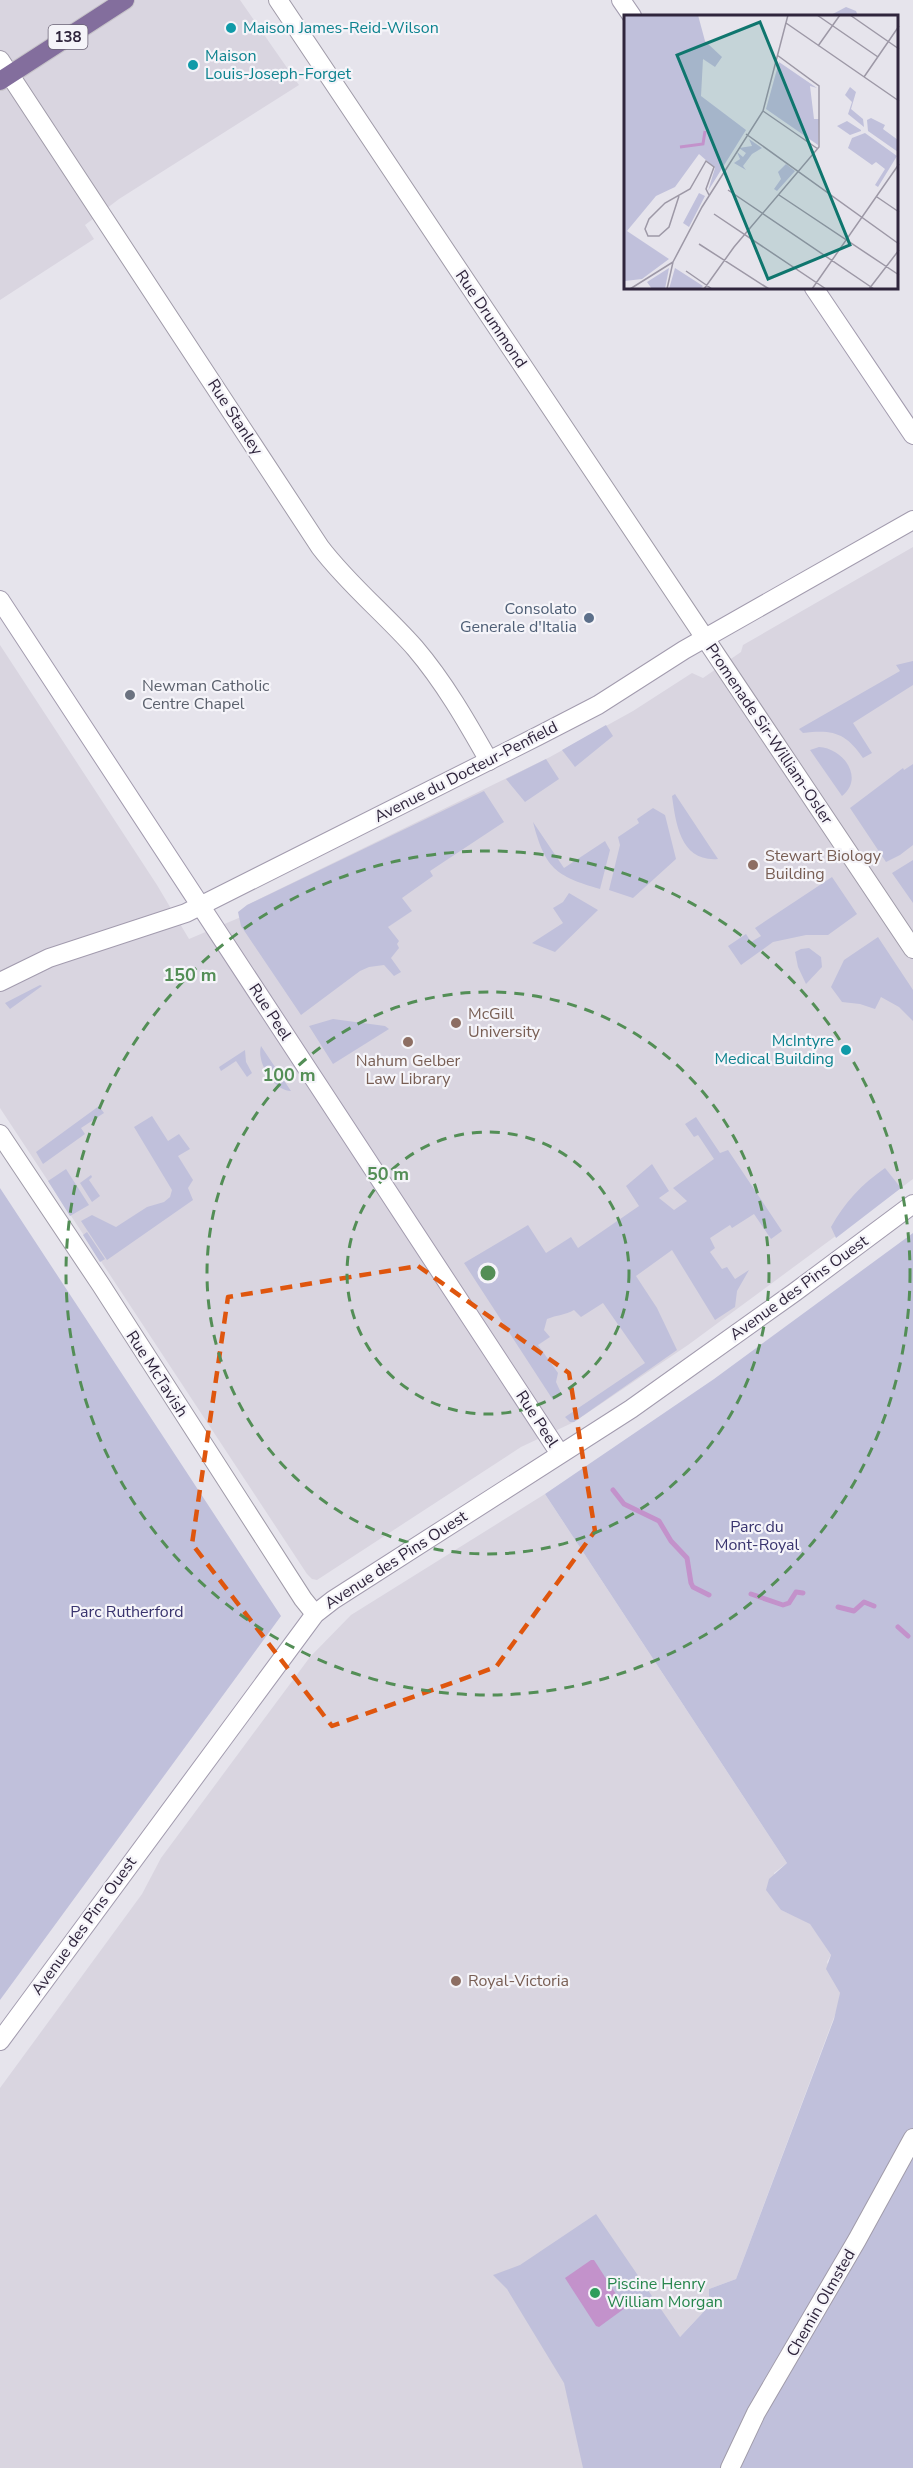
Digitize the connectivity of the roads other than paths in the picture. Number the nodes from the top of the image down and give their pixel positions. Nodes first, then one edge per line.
1 (125, 0) edge
2 (278, 0) edge
3 (621, 0) edge
4 (631, 15) edge
5 (3, 71) edge
6 (815, 290) edge
7 (913, 435) edge
8 (913, 520) edge
9 (0, 600) edge
10 (705, 638) junction
11 (489, 760) junction
12 (202, 905) junction
13 (913, 950) edge
14 (0, 982) edge
15 (0, 1134) edge
16 (913, 1204) edge
17 (561, 1454) junction
18 (315, 1614) junction
19 (0, 2041) edge
20 (913, 2138) edge
21 (730, 2468) edge

1 - 5 main road, 138
2 - 10 street, Rue Drummond
3 - 4 street
5 - 11 street, Rue Stanley
6 - 7 street
8 - 10 street, Avenue du Docteur-Penfield
9 - 12 street, Rue Peel
10 - 11 street, Avenue du Docteur-Penfield
10 - 13 street, Promenade Sir-William-Osler
11 - 12 street, Avenue du Docteur-Penfield
12 - 14 street, Avenue du Docteur-Penfield
12 - 17 street, Rue Peel
15 - 18 street, Rue McTavish
16 - 17 street, Avenue des Pins Ouest
17 - 18 street, Avenue des Pins Ouest
18 - 19 street, Avenue des Pins Ouest
20 - 21 street, Chemin Olmsted

